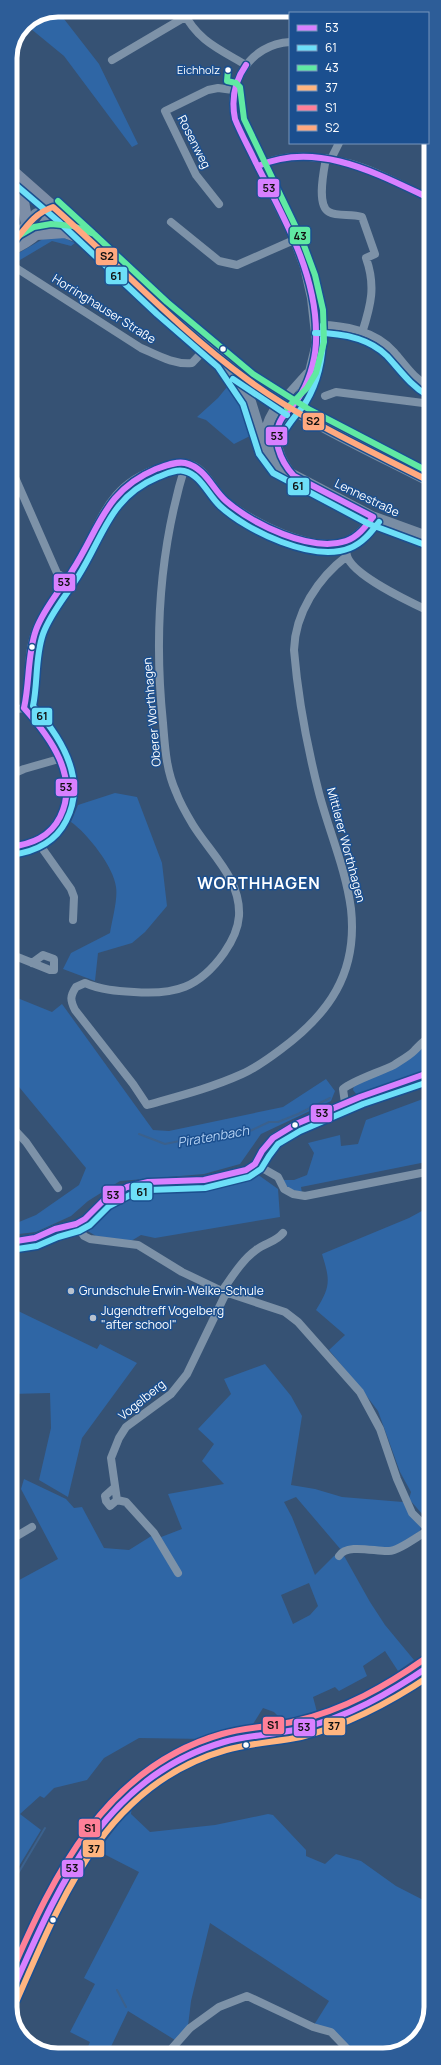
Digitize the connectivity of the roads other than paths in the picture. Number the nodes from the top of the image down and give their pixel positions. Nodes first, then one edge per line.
1 (178, 17) edge
2 (186, 17) edge
3 (289, 42) edge
4 (112, 60) dead end
5 (246, 65) junction
6 (233, 90) junction
7 (338, 144) edge
8 (328, 158) junction
9 (258, 166) junction
10 (17, 175) edge
11 (17, 191) edge
12 (424, 196) edge
13 (219, 204) dead end
14 (53, 207) junction
15 (171, 222) dead end
16 (27, 225) junction
17 (37, 234) junction
18 (17, 239) edge
19 (294, 240) junction
20 (90, 241) junction
21 (17, 245) edge
22 (17, 268) edge
23 (315, 325) junction
24 (362, 333) junction
25 (207, 347) junction
26 (224, 362) junction
27 (309, 371) junction
28 (424, 383) edge
29 (325, 396) dead end
30 (281, 402) junction
31 (424, 403) edge
32 (291, 408) junction
33 (269, 457) junction
34 (186, 463) junction
35 (294, 476) junction
36 (424, 478) edge
37 (17, 482) edge
38 (373, 517) junction
39 (424, 535) edge
40 (346, 541) junction
41 (347, 556) junction
42 (67, 580) junction
43 (424, 609) edge
44 (24, 708) junction
45 (17, 709) edge
46 (59, 759) junction
47 (17, 772) edge
48 (37, 840) junction
49 (17, 845) edge
50 (73, 920) dead end
51 (17, 957) edge
52 (32, 963) dead end
53 (85, 983) joint
54 (424, 1040) edge
55 (424, 1075) edge
56 (345, 1103) junction
57 (17, 1132) edge
58 (255, 1164) junction
59 (424, 1172) edge
60 (58, 1188) dead end
61 (76, 1224) junction
62 (282, 1233) dead end
63 (17, 1241) edge
64 (224, 1292) junction
65 (114, 1488) junction
66 (117, 1500) junction
67 (424, 1524) edge
68 (32, 1528) dead end
69 (424, 1533) edge
70 (17, 1536) edge
71 (339, 1556) dead end
72 (178, 1573) dead end
73 (424, 1670) edge
74 (17, 1981) edge
75 (172, 2048) edge
76 (346, 2048) edge

1 - 4 street
2 - 5 street
3 - 5 street
5 - 6 street
6 - 9 street
6 - 13 street, Rosenweg
7 - 8 street
8 - 9 street
8 - 12 street
8 - 24 street
9 - 19 street
10 - 14 main road
11 - 16 main road
14 - 16 main road
14 - 17 main road
14 - 20 main road
15 - 19 street
16 - 18 main road
17 - 20 main road
17 - 21 main road
19 - 23 street
20 - 25 main road
22 - 25 street, Horringhauser Straße
23 - 24 street
23 - 27 street
24 - 28 street
25 - 26 main road
26 - 30 main road
26 - 33 main road
27 - 30 street
27 - 32 street
29 - 31 street
30 - 32 main road
30 - 33 main road
32 - 35 main road, Lennestraße
32 - 36 main road
33 - 35 main road, Lennestraße
34 - 40 street
34 - 42 street
34 - 53 street, Oberer Worthhagen
35 - 38 main road, Lennestraße
37 - 42 street
38 - 39 main road, Lennestraße
38 - 40 street
40 - 41 street
41 - 43 street
41 - 53 street, Mittlerer Worthhagen
42 - 44 street
44 - 45 street
44 - 46 street
46 - 47 street
46 - 48 street
48 - 49 street
48 - 50 street
51 - 52 street
54 - 56 street
55 - 56 street
56 - 58 street
57 - 60 street
58 - 59 street
58 - 61 street
61 - 63 street
61 - 64 street
62 - 64 street, Vogelberg
64 - 65 street, Vogelberg
64 - 67 street
65 - 66 street, Vogelberg
65 - 66 street, Vogelberg
66 - 72 street, Vogelberg
68 - 70 street
69 - 71 street
73 - 74 main road
75 - 76 street

